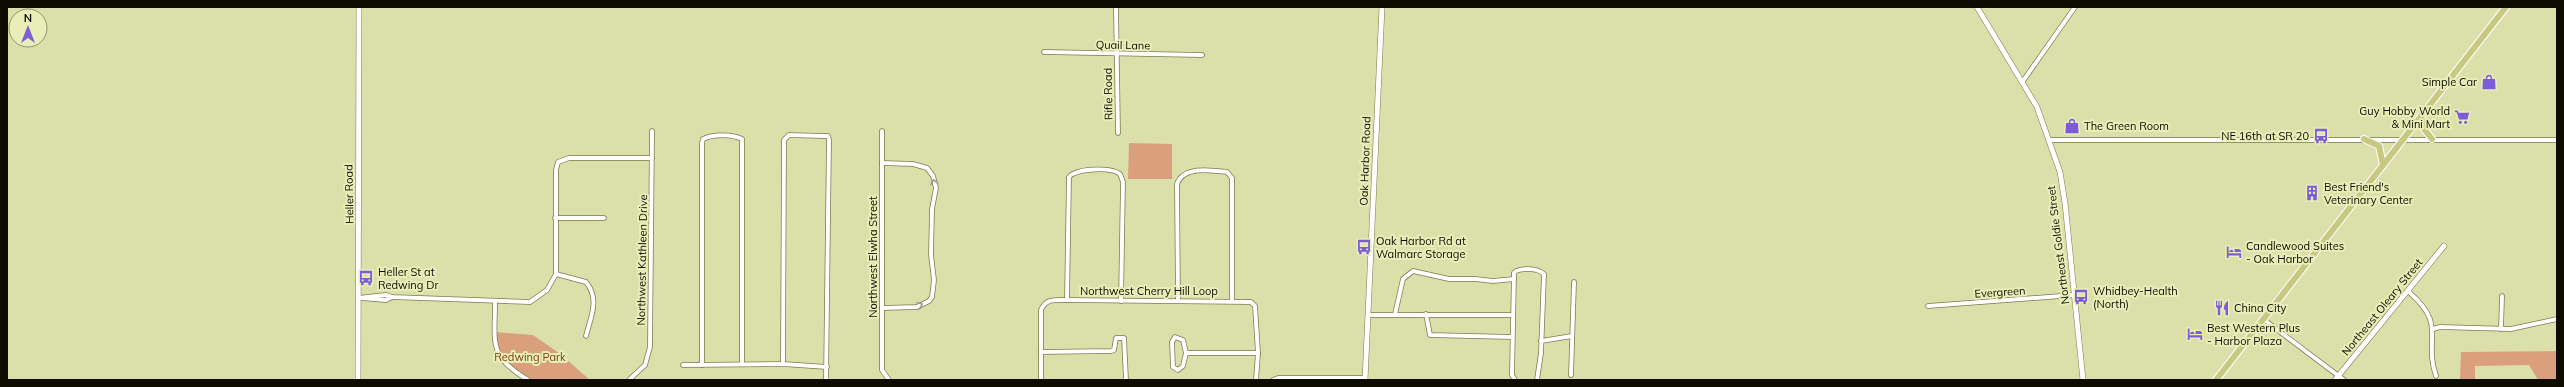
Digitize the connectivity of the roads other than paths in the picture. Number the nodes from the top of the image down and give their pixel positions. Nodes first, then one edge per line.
1 (359, 7) edge
2 (1116, 7) edge
3 (1382, 7) edge
4 (1977, 7) edge
5 (2075, 7) edge
6 (2506, 7) edge
7 (1044, 52) dead end
8 (1116, 54) junction
9 (1202, 55) dead end
10 (2023, 81) junction
11 (2421, 116) junction
12 (882, 131) dead end
13 (652, 132) dead end
14 (1118, 133) dead end
15 (2364, 139) junction
16 (2403, 139) junction
17 (2432, 139) junction
18 (2050, 140) junction
19 (2557, 140) edge
20 (652, 158) junction
21 (882, 163) junction
22 (2383, 165) junction
23 (556, 218) junction
24 (604, 218) dead end
25 (2444, 246) dead end
26 (556, 274) junction
27 (1514, 279) junction
28 (1574, 282) dead end
29 (2409, 292) junction
30 (2074, 295) junction
31 (2502, 296) dead end
32 (358, 298) junction
33 (1067, 300) junction
34 (1232, 300) junction
35 (1121, 301) junction
36 (1178, 301) junction
37 (495, 302) junction
38 (1928, 306) dead end
39 (882, 308) junction
40 (1394, 314) junction
41 (1426, 314) junction
42 (1369, 315) junction
43 (1512, 315) junction
44 (2263, 319) junction
45 (2557, 319) edge
46 (2433, 329) junction
47 (2501, 329) junction
48 (586, 336) dead end
49 (1572, 336) junction
50 (1512, 337) junction
51 (1541, 341) junction
52 (1041, 352) junction
53 (1186, 353) junction
54 (1258, 353) junction
55 (742, 364) junction
56 (783, 364) junction
57 (683, 365) dead end
58 (702, 365) junction
59 (827, 367) junction
60 (1571, 376) dead end
61 (2436, 376) dead end
62 (2337, 378) edge
63 (1365, 379) edge
64 (358, 380) edge
65 (527, 380) edge
66 (629, 380) edge
67 (826, 380) edge
68 (889, 380) edge
69 (1041, 380) edge
70 (1126, 380) edge
71 (1256, 380) edge
72 (1273, 380) edge
73 (1515, 380) edge
74 (1537, 380) edge
75 (2082, 380) edge
76 (2216, 380) edge
77 (2344, 380) edge

1 - 32 street, Heller Road
2 - 8 street, Rifle Road
3 - 42 street, Oak Harbor Road
4 - 10 street, Northeast Goldie Street
5 - 10 street
6 - 11 main road
7 - 8 street, Quail Lane
8 - 9 street, Quail Lane
8 - 14 street, Rifle Road
10 - 18 street, Northeast Goldie Street
11 - 16 main road
11 - 17 main road
12 - 21 street, Northwest Elwha Street
13 - 20 street, Northwest Kathleen Drive
15 - 16 street
15 - 18 street
15 - 22 main road
16 - 17 street
16 - 22 main road
17 - 19 street
18 - 30 street, Northeast Goldie Street
20 - 23 street
20 - 66 street, Northwest Kathleen Drive
21 - 39 street, Northwest Elwha Street
39 -> 21 street
22 - 44 main road
23 - 24 street
23 - 26 street
25 - 29 street, Northeast Oleary Street
26 - 37 street
26 - 48 street
27 - 40 street
27 - 43 street
27 - 51 street
28 - 49 street
29 - 46 street
29 - 62 street, Northeast Oleary Street
30 - 38 street, Evergreen
30 - 75 street, Northeast Goldie Street
31 - 47 street
32 - 37 street
32 - 64 street, Heller Road
33 - 35 street, Northwest Cherry Hill Loop
33 - 35 street
33 - 52 street, Northwest Cherry Hill Loop
34 - 36 street, Northwest Cherry Hill Loop
34 - 36 street
34 - 54 street, Northwest Cherry Hill Loop
35 - 36 street, Northwest Cherry Hill Loop
37 - 65 street
39 - 68 street, Northwest Elwha Street
40 - 41 street
40 - 42 street
41 - 43 street
41 - 50 street
42 - 63 street, Oak Harbor Road
43 - 50 street
44 - 62 street
44 - 76 main road
45 - 47 street
46 - 47 street
46 - 61 street
49 - 51 street
49 - 60 street
50 - 73 street
51 - 74 street
52 - 69 street, Northwest Cherry Hill Loop
52 - 70 street
53 - 53 street
53 - 54 street
54 - 71 street, Northwest Cherry Hill Loop
55 - 56 street
55 - 58 street
55 - 58 street
56 - 59 street
56 - 59 street
57 - 58 street
59 - 67 street
62 - 77 street
63 - 72 street

